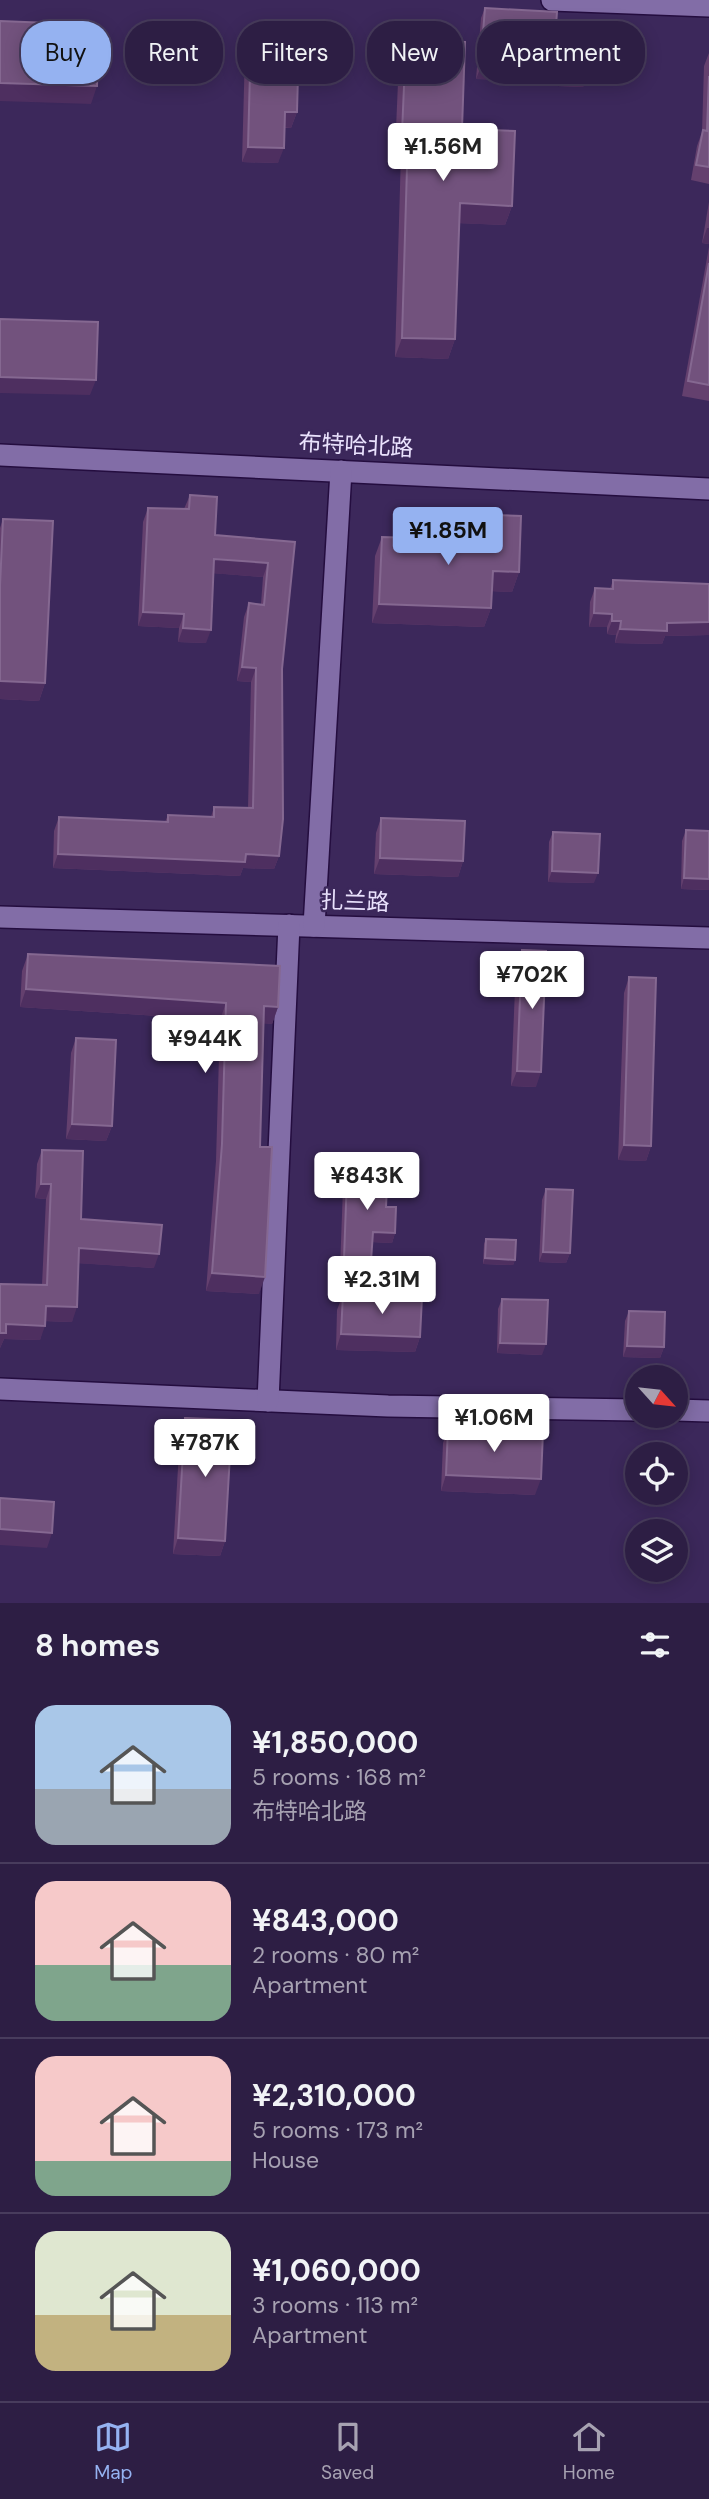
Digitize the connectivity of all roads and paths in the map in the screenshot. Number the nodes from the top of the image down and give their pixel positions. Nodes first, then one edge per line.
1 (552, 0) edge
2 (709, 6) edge
3 (0, 455) edge
4 (341, 471) junction
5 (709, 489) edge
6 (0, 917) edge
7 (289, 925) junction
8 (314, 926) junction
9 (709, 937) edge
10 (0, 1389) edge
11 (268, 1401) junction
12 (625, 1410) edge
13 (688, 1410) edge
14 (709, 1411) edge

1 - 2 street
3 - 4 street, 布特哈北路
4 - 5 street, 布特哈北路
4 - 8 street
6 - 7 street, 扎兰路
7 - 8 street, 扎兰路
7 - 11 street
8 - 9 street, 扎兰路
10 - 11 street
11 - 12 street
13 - 14 street

